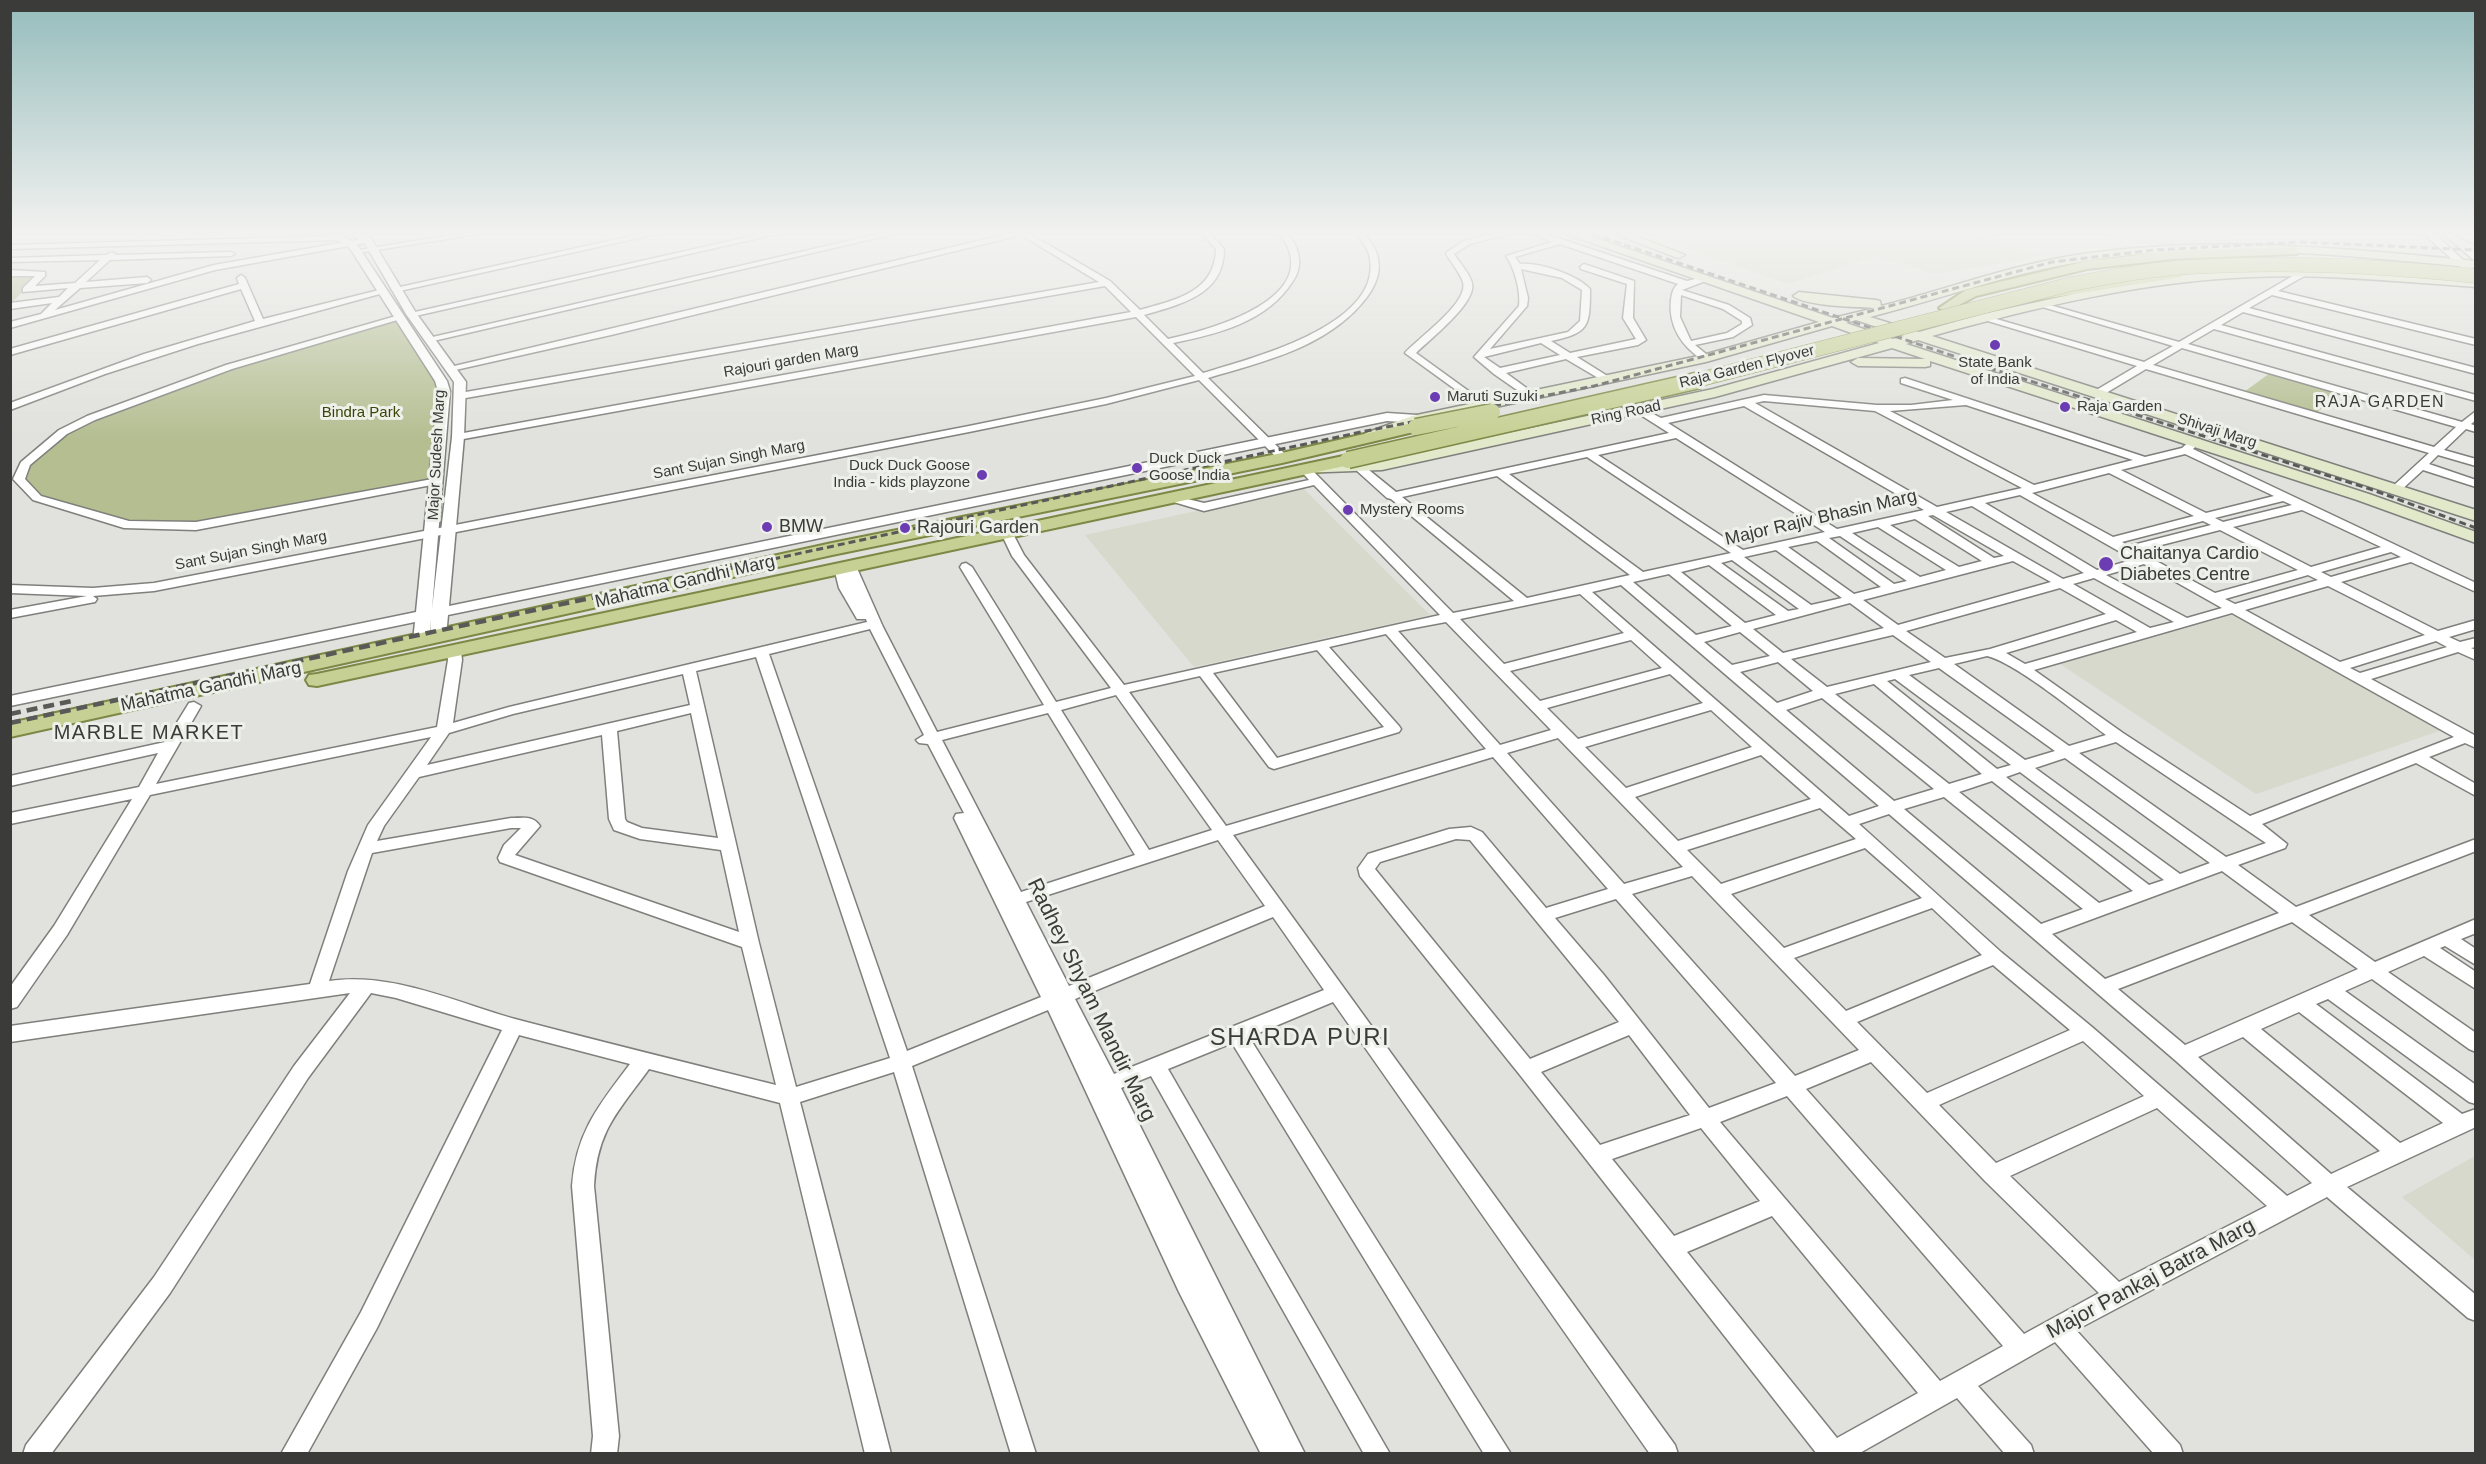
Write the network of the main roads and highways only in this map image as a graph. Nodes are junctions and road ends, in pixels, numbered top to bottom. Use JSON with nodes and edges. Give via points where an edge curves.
{"nodes":[{"id":1,"x":1772,"y":302,"type":"edge"},
{"id":2,"x":1776,"y":302,"type":"edge"},
{"id":3,"x":1817,"y":302,"type":"edge"},
{"id":4,"x":1846,"y":302,"type":"edge"},
{"id":5,"x":1885,"y":302,"type":"edge"},
{"id":6,"x":1911,"y":302,"type":"edge"},
{"id":7,"x":1955,"y":302,"type":"edge"},
{"id":8,"x":1970,"y":302,"type":"edge"},
{"id":9,"x":1998,"y":302,"type":"edge"},
{"id":10,"x":2052,"y":302,"type":"edge"},
{"id":11,"x":1946,"y":308,"type":"junction"},
{"id":12,"x":1857,"y":316,"type":"junction"},
{"id":13,"x":1833,"y":323,"type":"junction"},
{"id":14,"x":1965,"y":323,"type":"junction"},
{"id":15,"x":1774,"y":337,"type":"junction"},
{"id":16,"x":1920,"y":337,"type":"junction"},
{"id":17,"x":1890,"y":343,"type":"junction"},
{"id":18,"x":1972,"y":353,"type":"junction"},
{"id":19,"x":1706,"y":358,"type":"junction"},
{"id":20,"x":1819,"y":363,"type":"junction"},
{"id":21,"x":1970,"y":369,"type":"junction"},
{"id":22,"x":1757,"y":382,"type":"junction"},
{"id":23,"x":1417,"y":423,"type":"junction"},
{"id":24,"x":1362,"y":439,"type":"joint"},
{"id":25,"x":1354,"y":464,"type":"junction"},
{"id":26,"x":1312,"y":476,"type":"joint"},
{"id":27,"x":2475,"y":516,"type":"edge"},
{"id":28,"x":2475,"y":538,"type":"edge"},
{"id":29,"x":10,"y":730,"type":"edge"},
{"id":30,"x":10,"y":745,"type":"edge"}],
"edges":[{"from":1,"to":15,"type":"main road","via":[[1785,320],[1784,328]]},
{"from":2,"to":13,"type":"main road","name":"Shivaji Marg"},
{"from":3,"to":12,"type":"main road","name":"Shivaji Marg"},
{"from":4,"to":5,"type":"main road"},
{"from":6,"to":12,"type":"main road"},
{"from":7,"to":11,"type":"main road"},
{"from":8,"to":11,"type":"main road","name":"Raja Garden Flyover","bridge":true},
{"from":9,"to":25,"type":"main road","name":"Raja Garden Flyover","bridge":true,"via":[[1729,373]]},
{"from":10,"to":14,"type":"main road","name":"Ring Road"},
{"from":11,"to":23,"type":"main road","name":"Raja Garden Flyover","bridge":true,"via":[[1716,365]]},
{"from":12,"to":13,"type":"main road"},
{"from":12,"to":16,"type":"main road","name":"Shivaji Marg"},
{"from":13,"to":15,"type":"main road"},
{"from":13,"to":17,"type":"main road","name":"Shivaji Marg"},
{"from":14,"to":16,"type":"main road","name":"Ring Road"},
{"from":14,"to":18,"type":"main road","via":[[1954,332],[1955,342]]},
{"from":15,"to":19,"type":"main road"},
{"from":16,"to":17,"type":"main road","name":"Ring Road"},
{"from":16,"to":18,"type":"main road","name":"Shivaji Marg"},
{"from":17,"to":20,"type":"main road","name":"Ring Road"},
{"from":17,"to":21,"type":"main road","name":"Shivaji Marg"},
{"from":18,"to":27,"type":"main road","name":"Shivaji Marg"},
{"from":19,"to":22,"type":"main road","via":[[1732,358],[1752,364],[1763,375]]},
{"from":19,"to":23,"type":"main road","via":[[1481,405]]},
{"from":20,"to":21,"type":"main road","via":[[1901,361]]},
{"from":20,"to":22,"type":"main road","name":"Ring Road"},
{"from":21,"to":28,"type":"main road","name":"Shivaji Marg","via":[[2191,446],[2363,497]]},
{"from":22,"to":25,"type":"main road","name":"Ring Road","via":[[1640,410]]},
{"from":23,"to":24,"type":"main road","name":"Raja Garden Flyover"},
{"from":24,"to":29,"type":"main road","name":"Mahatma Gandhi Marg","via":[[1283,458],[1109,484],[953,515],[832,549]]},
{"from":25,"to":26,"type":"main road","name":"Raja Garden Flyover"},
{"from":26,"to":30,"type":"main road","name":"Mahatma Gandhi Marg","via":[[1171,498]]}]}
